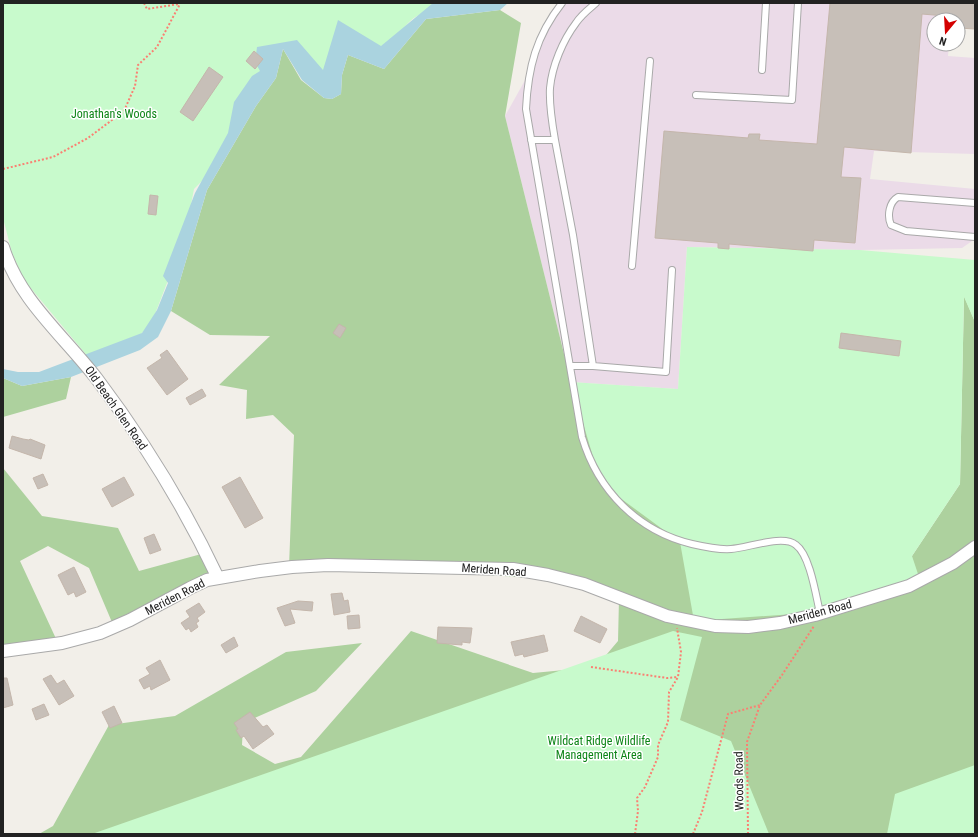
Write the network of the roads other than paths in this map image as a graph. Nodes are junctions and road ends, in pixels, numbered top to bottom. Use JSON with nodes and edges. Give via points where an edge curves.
{"nodes":[{"id":1,"x":562,"y":3,"type":"edge"},
{"id":2,"x":596,"y":3,"type":"edge"},
{"id":3,"x":766,"y":3,"type":"edge"},
{"id":4,"x":798,"y":3,"type":"edge"},
{"id":5,"x":650,"y":61,"type":"dead end"},
{"id":6,"x":762,"y":70,"type":"dead end"},
{"id":7,"x":696,"y":95,"type":"dead end"},
{"id":8,"x":531,"y":140,"type":"junction"},
{"id":9,"x":555,"y":140,"type":"junction"},
{"id":10,"x":975,"y":204,"type":"edge"},
{"id":11,"x":975,"y":237,"type":"edge"},
{"id":12,"x":3,"y":247,"type":"edge"},
{"id":13,"x":632,"y":266,"type":"dead end"},
{"id":14,"x":672,"y":270,"type":"dead end"},
{"id":15,"x":571,"y":366,"type":"junction"},
{"id":16,"x":593,"y":366,"type":"junction"},
{"id":17,"x":975,"y":547,"type":"edge"},
{"id":18,"x":218,"y":578,"type":"junction"},
{"id":19,"x":822,"y":612,"type":"junction"},
{"id":20,"x":3,"y":651,"type":"edge"}],
"edges":[{"from":1,"to":8,"type":"lane","via":[[548,20],[529,72],[526,109]]},
{"from":2,"to":9,"type":"lane","via":[[576,22],[555,65],[550,87]]},
{"from":3,"to":6,"type":"lane"},
{"from":4,"to":7,"type":"lane","via":[[792,100]]},
{"from":5,"to":13,"type":"lane"},
{"from":8,"to":9,"type":"lane"},
{"from":8,"to":15,"type":"lane"},
{"from":9,"to":16,"type":"lane"},
{"from":10,"to":11,"type":"lane","via":[[898,197],[892,203],[889,220],[891,225],[906,231]]},
{"from":12,"to":18,"type":"street","name":"Old Beach Glen Road","via":[[13,275],[27,296],[123,414],[160,472]]},
{"from":14,"to":16,"type":"lane","via":[[666,372]]},
{"from":15,"to":16,"type":"lane"},
{"from":15,"to":19,"type":"lane","via":[[586,451],[601,481],[620,504],[643,523],[664,535],[703,547],[732,549],[785,540],[792,542],[804,555]]},
{"from":17,"to":19,"type":"street","name":"Meriden Road","via":[[953,563],[908,586]]},
{"from":18,"to":19,"type":"street","name":"Meriden Road","via":[[292,567],[328,565],[512,569],[584,584],[667,616],[715,626],[748,627],[780,623]]},
{"from":18,"to":20,"type":"street","name":"Meriden Road","via":[[190,588],[100,633],[62,643]]}]}
